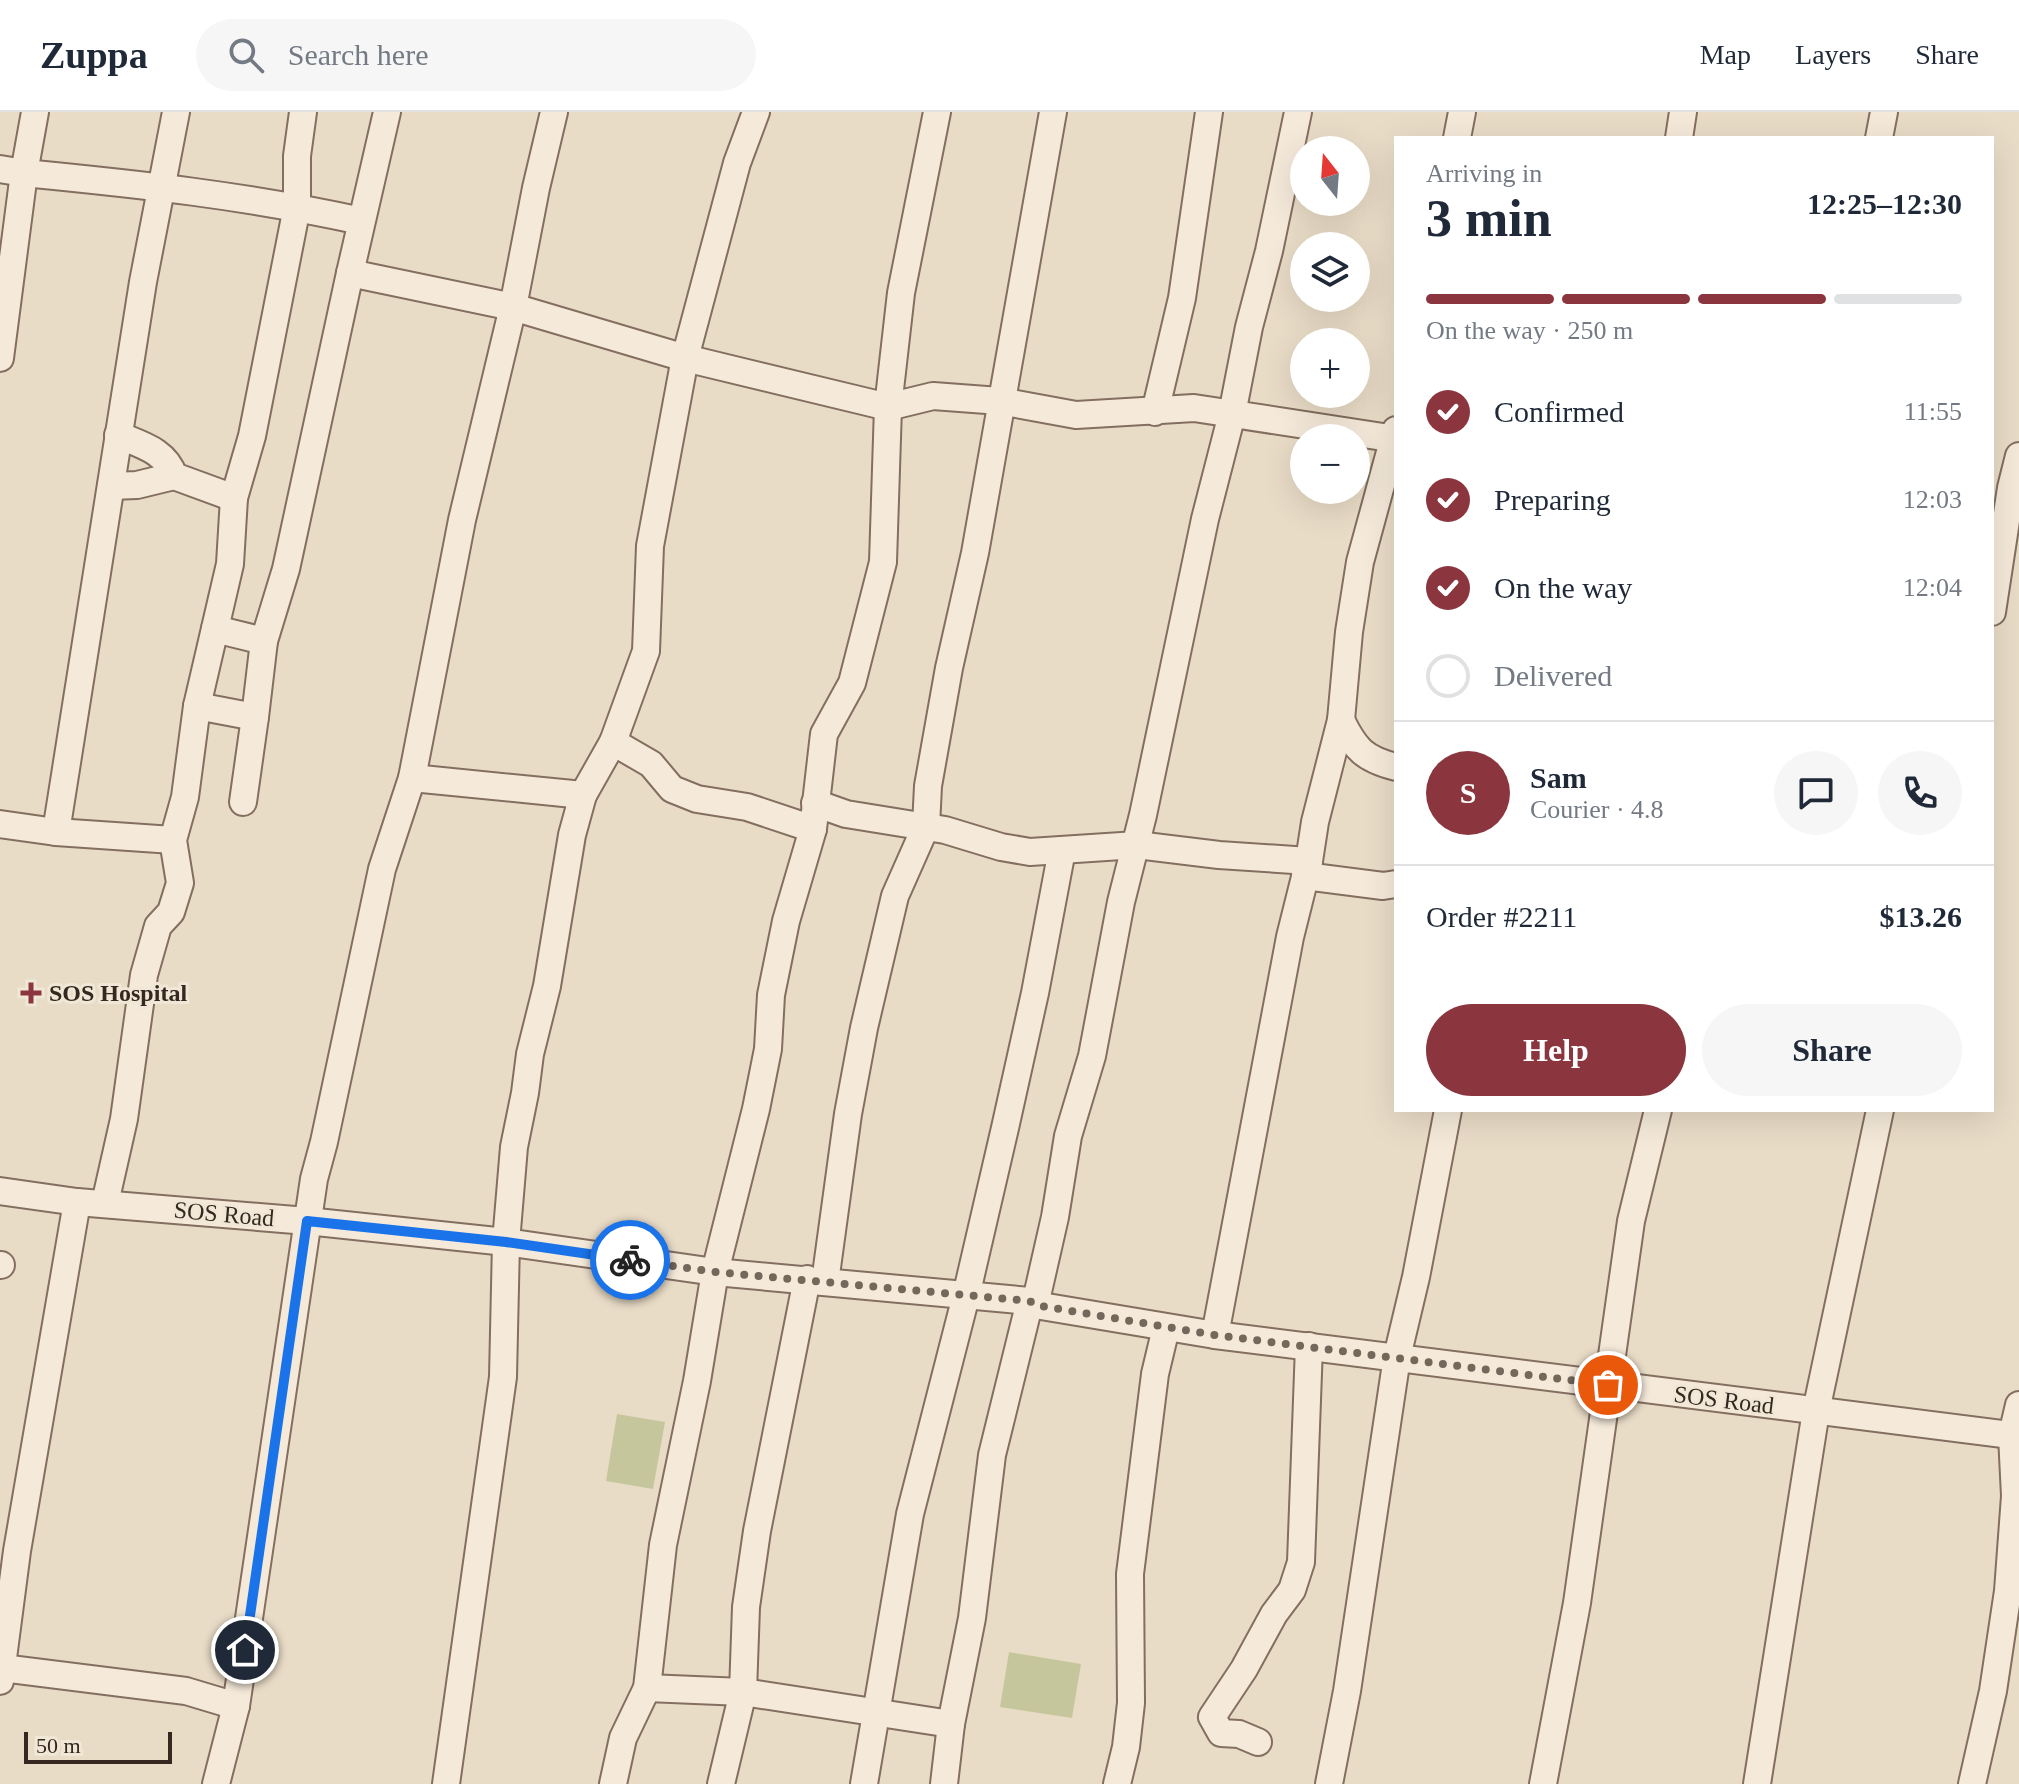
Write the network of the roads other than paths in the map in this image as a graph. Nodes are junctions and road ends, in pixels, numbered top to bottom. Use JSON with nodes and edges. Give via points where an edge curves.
{"nodes":[{"id":1,"x":35,"y":112,"type":"edge"},
{"id":2,"x":176,"y":112,"type":"edge"},
{"id":3,"x":303,"y":112,"type":"edge"},
{"id":4,"x":387,"y":112,"type":"edge"},
{"id":5,"x":554,"y":112,"type":"edge"},
{"id":6,"x":756,"y":112,"type":"edge"},
{"id":7,"x":937,"y":112,"type":"edge"},
{"id":8,"x":1053,"y":112,"type":"edge"},
{"id":9,"x":1209,"y":112,"type":"edge"},
{"id":10,"x":1298,"y":112,"type":"edge"},
{"id":11,"x":1462,"y":112,"type":"edge"},
{"id":12,"x":1683,"y":112,"type":"edge"},
{"id":13,"x":1884,"y":112,"type":"edge"},
{"id":14,"x":1457,"y":136,"type":"edge"},
{"id":15,"x":1679,"y":136,"type":"edge"},
{"id":16,"x":1879,"y":136,"type":"edge"},
{"id":17,"x":12,"y":171,"type":"edge"},
{"id":18,"x":161,"y":186,"type":"junction"},
{"id":19,"x":297,"y":207,"type":"junction"},
{"id":20,"x":361,"y":221,"type":"junction"},
{"id":21,"x":350,"y":273,"type":"junction"},
{"id":22,"x":513,"y":307,"type":"junction"},
{"id":23,"x":0,"y":358,"type":"edge"},
{"id":24,"x":685,"y":358,"type":"junction"},
{"id":25,"x":1000,"y":401,"type":"junction"},
{"id":26,"x":888,"y":407,"type":"junction"},
{"id":27,"x":1155,"y":412,"type":"junction"},
{"id":28,"x":1232,"y":414,"type":"junction"},
{"id":29,"x":118,"y":435,"type":"junction"},
{"id":30,"x":1394,"y":436,"type":"edge"},
{"id":31,"x":1394,"y":440,"type":"edge"},
{"id":32,"x":2019,"y":456,"type":"edge"},
{"id":33,"x":174,"y":476,"type":"junction"},
{"id":34,"x":111,"y":486,"type":"junction"},
{"id":35,"x":2002,"y":486,"type":"edge"},
{"id":36,"x":234,"y":498,"type":"junction"},
{"id":37,"x":2013,"y":522,"type":"edge"},
{"id":38,"x":1994,"y":603,"type":"edge"},
{"id":39,"x":215,"y":629,"type":"junction"},
{"id":40,"x":264,"y":641,"type":"junction"},
{"id":41,"x":197,"y":706,"type":"junction"},
{"id":42,"x":255,"y":717,"type":"junction"},
{"id":43,"x":1341,"y":720,"type":"junction"},
{"id":44,"x":613,"y":742,"type":"junction"},
{"id":45,"x":1394,"y":766,"type":"edge"},
{"id":46,"x":412,"y":778,"type":"junction"},
{"id":47,"x":583,"y":795,"type":"junction"},
{"id":48,"x":243,"y":802,"type":"dead end"},
{"id":49,"x":814,"y":816,"type":"junction"},
{"id":50,"x":0,"y":824,"type":"edge"},
{"id":51,"x":926,"y":826,"type":"junction"},
{"id":52,"x":56,"y":832,"type":"junction"},
{"id":53,"x":173,"y":840,"type":"junction"},
{"id":54,"x":1137,"y":845,"type":"junction"},
{"id":55,"x":1062,"y":850,"type":"junction"},
{"id":56,"x":1307,"y":869,"type":"junction"},
{"id":57,"x":1394,"y":884,"type":"edge"},
{"id":58,"x":1448,"y":1112,"type":"edge"},
{"id":59,"x":1658,"y":1112,"type":"edge"},
{"id":60,"x":1880,"y":1112,"type":"edge"},
{"id":61,"x":0,"y":1191,"type":"edge"},
{"id":62,"x":77,"y":1202,"type":"junction"},
{"id":63,"x":105,"y":1203,"type":"junction"},
{"id":64,"x":307,"y":1221,"type":"junction"},
{"id":65,"x":506,"y":1242,"type":"junction"},
{"id":66,"x":715,"y":1272,"type":"junction"},
{"id":67,"x":816,"y":1280,"type":"junction"},
{"id":68,"x":966,"y":1296,"type":"junction"},
{"id":69,"x":1032,"y":1303,"type":"junction"},
{"id":70,"x":1166,"y":1328,"type":"junction"},
{"id":71,"x":1215,"y":1335,"type":"junction"},
{"id":72,"x":1309,"y":1346,"type":"junction"},
{"id":73,"x":1397,"y":1357,"type":"junction"},
{"id":74,"x":1608,"y":1385,"type":"junction"},
{"id":75,"x":2019,"y":1405,"type":"edge"},
{"id":76,"x":1816,"y":1411,"type":"junction"},
{"id":77,"x":2016,"y":1436,"type":"edge"},
{"id":78,"x":1,"y":1675,"type":"edge"},
{"id":79,"x":647,"y":1688,"type":"junction"},
{"id":80,"x":743,"y":1692,"type":"junction"},
{"id":81,"x":236,"y":1706,"type":"junction"},
{"id":82,"x":876,"y":1711,"type":"junction"},
{"id":83,"x":951,"y":1724,"type":"junction"},
{"id":84,"x":1258,"y":1742,"type":"dead end"},
{"id":85,"x":216,"y":1784,"type":"edge"},
{"id":86,"x":446,"y":1784,"type":"edge"},
{"id":87,"x":613,"y":1784,"type":"edge"},
{"id":88,"x":721,"y":1784,"type":"edge"},
{"id":89,"x":864,"y":1784,"type":"edge"},
{"id":90,"x":944,"y":1784,"type":"edge"},
{"id":91,"x":1117,"y":1784,"type":"edge"},
{"id":92,"x":1329,"y":1784,"type":"edge"},
{"id":93,"x":1543,"y":1784,"type":"edge"},
{"id":94,"x":1757,"y":1784,"type":"edge"},
{"id":95,"x":1972,"y":1784,"type":"edge"}],
"edges":[{"from":1,"to":17,"type":"street"},
{"from":2,"to":18,"type":"street"},
{"from":3,"to":19,"type":"street"},
{"from":4,"to":20,"type":"street"},
{"from":5,"to":22,"type":"street"},
{"from":6,"to":24,"type":"street","via":[[737,163]]},
{"from":7,"to":26,"type":"street","via":[[901,293]]},
{"from":8,"to":25,"type":"street"},
{"from":9,"to":27,"type":"street","via":[[1182,298]]},
{"from":10,"to":28,"type":"street"},
{"from":11,"to":14,"type":"street"},
{"from":12,"to":15,"type":"street"},
{"from":13,"to":16,"type":"street"},
{"from":17,"to":18,"type":"street"},
{"from":17,"to":23,"type":"street"},
{"from":18,"to":19,"type":"street"},
{"from":18,"to":29,"type":"street"},
{"from":19,"to":20,"type":"street"},
{"from":19,"to":36,"type":"street","via":[[252,436]]},
{"from":20,"to":21,"type":"street"},
{"from":21,"to":22,"type":"street"},
{"from":21,"to":40,"type":"street","via":[[286,569]]},
{"from":22,"to":24,"type":"street"},
{"from":22,"to":46,"type":"street","via":[[462,520]]},
{"from":24,"to":26,"type":"street"},
{"from":24,"to":44,"type":"street","via":[[650,546],[646,651]]},
{"from":25,"to":26,"type":"street","via":[[933,396]]},
{"from":25,"to":27,"type":"street","via":[[1076,415]]},
{"from":25,"to":51,"type":"street","via":[[928,786]]},
{"from":26,"to":49,"type":"street","via":[[883,562],[852,683],[824,734]]},
{"from":27,"to":28,"type":"street","via":[[1194,408]]},
{"from":28,"to":30,"type":"street"},
{"from":28,"to":54,"type":"street"},
{"from":29,"to":33,"type":"street","via":[[160,453]]},
{"from":29,"to":34,"type":"street"},
{"from":31,"to":43,"type":"street","via":[[1352,603]]},
{"from":32,"to":35,"type":"street"},
{"from":33,"to":34,"type":"street"},
{"from":33,"to":36,"type":"street"},
{"from":34,"to":52,"type":"street"},
{"from":35,"to":37,"type":"street"},
{"from":36,"to":39,"type":"street","via":[[230,564]]},
{"from":37,"to":38,"type":"street"},
{"from":39,"to":40,"type":"street"},
{"from":39,"to":41,"type":"street"},
{"from":40,"to":42,"type":"street"},
{"from":41,"to":42,"type":"street"},
{"from":41,"to":53,"type":"street","via":[[185,797]]},
{"from":42,"to":48,"type":"street"},
{"from":43,"to":45,"type":"street","via":[[1363,755]]},
{"from":43,"to":56,"type":"street"},
{"from":44,"to":47,"type":"street"},
{"from":44,"to":49,"type":"street","via":[[651,764],[672,789],[697,799]]},
{"from":46,"to":47,"type":"street"},
{"from":46,"to":64,"type":"street","via":[[382,869]]},
{"from":47,"to":65,"type":"street","via":[[530,1054],[514,1147]]},
{"from":49,"to":51,"type":"street","via":[[846,814]]},
{"from":49,"to":66,"type":"street","via":[[771,995],[768,1049],[754,1119]]},
{"from":50,"to":52,"type":"street"},
{"from":51,"to":55,"type":"street","via":[[1001,847]]},
{"from":51,"to":67,"type":"street","via":[[895,896]]},
{"from":52,"to":53,"type":"street"},
{"from":53,"to":63,"type":"street","via":[[180,883],[171,912],[158,926],[144,975],[124,1119]]},
{"from":54,"to":55,"type":"street"},
{"from":54,"to":56,"type":"street"},
{"from":54,"to":69,"type":"street"},
{"from":55,"to":68,"type":"street"},
{"from":56,"to":57,"type":"street"},
{"from":56,"to":71,"type":"street"},
{"from":58,"to":73,"type":"street"},
{"from":59,"to":74,"type":"street","via":[[1631,1221]]},
{"from":60,"to":76,"type":"street"},
{"from":61,"to":62,"type":"street","name":"SOS Road"},
{"from":62,"to":63,"type":"street","name":"SOS Road"},
{"from":62,"to":78,"type":"street"},
{"from":63,"to":64,"type":"street","name":"SOS Road"},
{"from":64,"to":65,"type":"street","name":"SOS Road"},
{"from":64,"to":81,"type":"street"},
{"from":65,"to":66,"type":"street","name":"SOS Road"},
{"from":65,"to":86,"type":"street","via":[[503,1377]]},
{"from":66,"to":67,"type":"street","name":"SOS Road"},
{"from":66,"to":79,"type":"street","via":[[663,1545]]},
{"from":67,"to":68,"type":"street","name":"SOS Road"},
{"from":67,"to":80,"type":"street","via":[[757,1531],[746,1607]]},
{"from":68,"to":69,"type":"street","name":"SOS Road"},
{"from":68,"to":82,"type":"street","via":[[910,1514]]},
{"from":69,"to":70,"type":"street","name":"SOS Road"},
{"from":69,"to":83,"type":"street","via":[[992,1455],[972,1618]]},
{"from":70,"to":71,"type":"street","name":"SOS Road"},
{"from":70,"to":91,"type":"street","via":[[1155,1374],[1130,1574],[1131,1703]]},
{"from":71,"to":72,"type":"street","name":"SOS Road"},
{"from":72,"to":73,"type":"street","name":"SOS Road"},
{"from":72,"to":84,"type":"street","via":[[1301,1562],[1292,1590],[1212,1717],[1221,1733]]},
{"from":73,"to":74,"type":"street","name":"SOS Road"},
{"from":73,"to":92,"type":"street"},
{"from":74,"to":76,"type":"street","name":"SOS Road"},
{"from":74,"to":93,"type":"street","via":[[1577,1603]]},
{"from":75,"to":77,"type":"street"},
{"from":76,"to":77,"type":"street","name":"SOS Road"},
{"from":76,"to":94,"type":"street"},
{"from":77,"to":95,"type":"street","via":[[2008,1591]]},
{"from":78,"to":81,"type":"street","via":[[186,1691]]},
{"from":79,"to":80,"type":"street"},
{"from":79,"to":87,"type":"street","via":[[623,1738]]},
{"from":80,"to":82,"type":"street"},
{"from":80,"to":88,"type":"street"},
{"from":81,"to":85,"type":"street"},
{"from":82,"to":83,"type":"street"},
{"from":82,"to":89,"type":"street"},
{"from":83,"to":90,"type":"street"}]}
